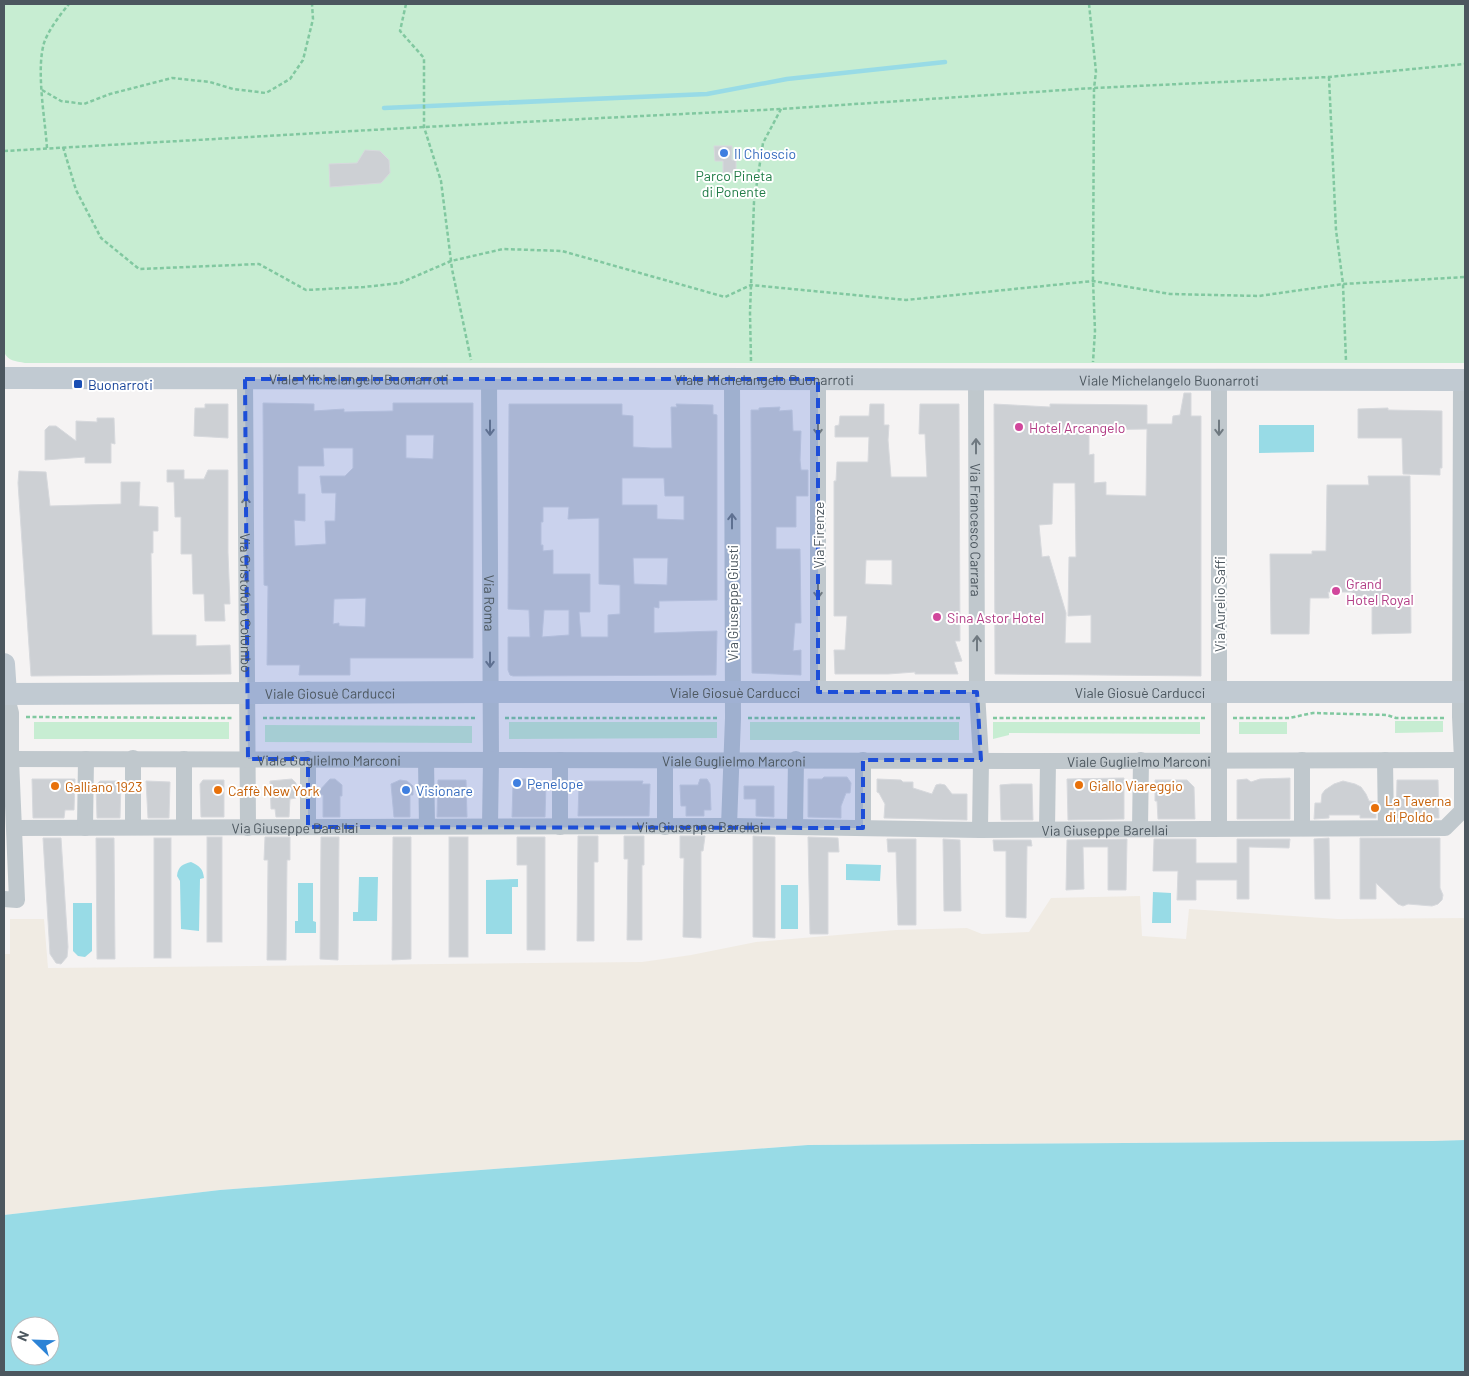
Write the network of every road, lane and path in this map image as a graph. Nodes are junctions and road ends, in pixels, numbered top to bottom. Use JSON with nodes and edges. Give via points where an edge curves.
{"nodes":[{"id":1,"x":69,"y":4,"type":"edge"},
{"id":2,"x":312,"y":4,"type":"edge"},
{"id":3,"x":406,"y":4,"type":"edge"},
{"id":4,"x":1089,"y":4,"type":"edge"},
{"id":5,"x":1465,"y":64,"type":"edge"},
{"id":6,"x":1329,"y":77,"type":"junction"},
{"id":7,"x":1094,"y":88,"type":"junction"},
{"id":8,"x":42,"y":90,"type":"junction"},
{"id":9,"x":781,"y":110,"type":"junction"},
{"id":10,"x":424,"y":127,"type":"junction"},
{"id":11,"x":63,"y":147,"type":"junction"},
{"id":12,"x":47,"y":148,"type":"junction"},
{"id":13,"x":4,"y":151,"type":"edge"},
{"id":14,"x":451,"y":261,"type":"junction"},
{"id":15,"x":1465,"y":277,"type":"edge"},
{"id":16,"x":1094,"y":281,"type":"junction"},
{"id":17,"x":1343,"y":284,"type":"junction"},
{"id":18,"x":751,"y":285,"type":"junction"},
{"id":19,"x":4,"y":362,"type":"edge"},
{"id":20,"x":4,"y":378,"type":"edge"},
{"id":21,"x":62,"y":379,"type":"junction"},
{"id":22,"x":245,"y":379,"type":"junction"},
{"id":23,"x":481,"y":379,"type":"junction"},
{"id":24,"x":818,"y":379,"type":"junction"},
{"id":25,"x":1219,"y":379,"type":"junction"},
{"id":26,"x":742,"y":380,"type":"junction"},
{"id":27,"x":976,"y":380,"type":"junction"},
{"id":28,"x":1091,"y":380,"type":"junction"},
{"id":29,"x":1347,"y":380,"type":"junction"},
{"id":30,"x":1463,"y":380,"type":"edge"},
{"id":31,"x":4,"y":664,"type":"edge"},
{"id":32,"x":490,"y":692,"type":"junction"},
{"id":33,"x":732,"y":692,"type":"junction"},
{"id":34,"x":818,"y":692,"type":"junction"},
{"id":35,"x":977,"y":692,"type":"junction"},
{"id":36,"x":1220,"y":692,"type":"junction"},
{"id":37,"x":1463,"y":692,"type":"edge"},
{"id":38,"x":248,"y":693,"type":"junction"},
{"id":39,"x":5,"y":694,"type":"edge"},
{"id":40,"x":134,"y":758,"type":"junction"},
{"id":41,"x":7,"y":759,"type":"edge"},
{"id":42,"x":86,"y":759,"type":"junction"},
{"id":43,"x":184,"y":759,"type":"junction"},
{"id":44,"x":248,"y":759,"type":"junction"},
{"id":45,"x":308,"y":759,"type":"junction"},
{"id":46,"x":796,"y":759,"type":"junction"},
{"id":47,"x":426,"y":760,"type":"junction"},
{"id":48,"x":491,"y":760,"type":"junction"},
{"id":49,"x":560,"y":760,"type":"junction"},
{"id":50,"x":665,"y":760,"type":"junction"},
{"id":51,"x":732,"y":760,"type":"junction"},
{"id":52,"x":864,"y":760,"type":"junction"},
{"id":53,"x":981,"y":760,"type":"junction"},
{"id":54,"x":1141,"y":760,"type":"junction"},
{"id":55,"x":1219,"y":760,"type":"junction"},
{"id":56,"x":1302,"y":760,"type":"junction"},
{"id":57,"x":1385,"y":760,"type":"junction"},
{"id":58,"x":1464,"y":760,"type":"edge"},
{"id":59,"x":1048,"y":761,"type":"junction"},
{"id":60,"x":1464,"y":811,"type":"edge"},
{"id":61,"x":184,"y":826,"type":"junction"},
{"id":62,"x":427,"y":826,"type":"junction"},
{"id":63,"x":490,"y":826,"type":"junction"},
{"id":64,"x":729,"y":826,"type":"junction"},
{"id":65,"x":133,"y":827,"type":"junction"},
{"id":66,"x":308,"y":827,"type":"junction"},
{"id":67,"x":560,"y":827,"type":"junction"},
{"id":68,"x":665,"y":827,"type":"junction"},
{"id":69,"x":795,"y":827,"type":"junction"},
{"id":70,"x":14,"y":828,"type":"junction"},
{"id":71,"x":85,"y":828,"type":"junction"},
{"id":72,"x":248,"y":828,"type":"junction"},
{"id":73,"x":863,"y":828,"type":"junction"},
{"id":74,"x":1219,"y":828,"type":"junction"},
{"id":75,"x":1302,"y":828,"type":"junction"},
{"id":76,"x":1386,"y":828,"type":"junction"},
{"id":77,"x":1140,"y":829,"type":"junction"},
{"id":78,"x":980,"y":830,"type":"junction"},
{"id":79,"x":1047,"y":830,"type":"junction"},
{"id":80,"x":4,"y":900,"type":"edge"}],
"edges":[{"from":1,"to":8,"type":"path","via":[[44,43]]},
{"from":2,"to":8,"type":"path","via":[[313,20],[303,60],[290,79],[266,93],[172,78],[84,104],[61,101]]},
{"from":3,"to":10,"type":"path","via":[[400,31],[424,58]]},
{"from":4,"to":7,"type":"path","via":[[1096,72]]},
{"from":5,"to":6,"type":"path"},
{"from":6,"to":7,"type":"path"},
{"from":6,"to":17,"type":"path","via":[[1336,230]]},
{"from":7,"to":9,"type":"path"},
{"from":7,"to":16,"type":"path"},
{"from":8,"to":12,"type":"path"},
{"from":9,"to":10,"type":"path"},
{"from":9,"to":18,"type":"path","via":[[763,143],[754,202]]},
{"from":10,"to":11,"type":"path"},
{"from":10,"to":14,"type":"path","via":[[442,181]]},
{"from":11,"to":12,"type":"path"},
{"from":11,"to":14,"type":"path","via":[[76,190],[101,238],[139,269],[259,264],[306,290],[400,283]]},
{"from":12,"to":13,"type":"path"},
{"from":14,"to":18,"type":"path","via":[[503,249],[562,251],[725,297]]},
{"from":14,"to":23,"type":"path","via":[[473,370]]},
{"from":15,"to":17,"type":"path"},
{"from":16,"to":17,"type":"path","via":[[1170,294],[1259,296]]},
{"from":16,"to":18,"type":"path","via":[[906,300]]},
{"from":16,"to":28,"type":"path","via":[[1095,331]]},
{"from":17,"to":29,"type":"path"},
{"from":18,"to":26,"type":"path"},
{"from":19,"to":21,"type":"street","name":"Viale Michelangelo Buonarroti"},
{"from":20,"to":21,"type":"street","name":"Viale Michelangelo Buonarroti"},
{"from":21,"to":22,"type":"street","name":"Viale Michelangelo Buonarroti"},
{"from":22,"to":23,"type":"street","name":"Viale Michelangelo Buonarroti"},
{"from":38,"to":22,"type":"street","name":"Via Cristoforo Colombo","one_way":true},
{"from":23,"to":26,"type":"street","name":"Viale Michelangelo Buonarroti"},
{"from":23,"to":32,"type":"street","name":"Via Roma","one_way":true},
{"from":24,"to":26,"type":"street","name":"Viale Michelangelo Buonarroti"},
{"from":24,"to":27,"type":"street","name":"Viale Michelangelo Buonarroti"},
{"from":24,"to":34,"type":"street","name":"Via Firenze","one_way":true},
{"from":25,"to":28,"type":"street","name":"Viale Michelangelo Buonarroti"},
{"from":25,"to":29,"type":"street","name":"Viale Michelangelo Buonarroti"},
{"from":25,"to":36,"type":"street","name":"Via Aurelio Saffi","one_way":true},
{"from":33,"to":26,"type":"street","name":"Via Giuseppe Giusti","one_way":true},
{"from":27,"to":28,"type":"street","name":"Viale Michelangelo Buonarroti"},
{"from":35,"to":27,"type":"street","name":"Via Francesco Carrara","one_way":true},
{"from":29,"to":30,"type":"street","name":"Viale Michelangelo Buonarroti"},
{"from":30,"to":37,"type":"street"},
{"from":31,"to":39,"type":"street"},
{"from":32,"to":33,"type":"street","name":"Viale Giosuè Carducci"},
{"from":32,"to":38,"type":"street","name":"Viale Giosuè Carducci"},
{"from":32,"to":48,"type":"street","name":"Via Roma"},
{"from":33,"to":34,"type":"street","name":"Viale Giosuè Carducci"},
{"from":33,"to":51,"type":"street","name":"Via Giuseppe Giusti"},
{"from":34,"to":35,"type":"street","name":"Viale Giosuè Carducci"},
{"from":35,"to":36,"type":"street","name":"Viale Giosuè Carducci"},
{"from":35,"to":53,"type":"street","name":"Via Francesco Carrara"},
{"from":36,"to":37,"type":"street","name":"Viale Giosuè Carducci"},
{"from":36,"to":55,"type":"street","name":"Via Aurelio Saffi"},
{"from":37,"to":58,"type":"street"},
{"from":38,"to":39,"type":"street","name":"Viale Giosuè Carducci"},
{"from":38,"to":44,"type":"street","name":"Via Cristoforo Colombo"},
{"from":39,"to":41,"type":"street","via":[[11,713]]},
{"from":40,"to":42,"type":"street","name":"Viale Guglielmo Marconi"},
{"from":40,"to":43,"type":"street","name":"Viale Guglielmo Marconi"},
{"from":40,"to":65,"type":"street"},
{"from":41,"to":42,"type":"street","name":"Viale Guglielmo Marconi"},
{"from":41,"to":70,"type":"street"},
{"from":42,"to":71,"type":"street"},
{"from":43,"to":44,"type":"street","name":"Viale Guglielmo Marconi"},
{"from":43,"to":61,"type":"street"},
{"from":44,"to":45,"type":"street","name":"Viale Guglielmo Marconi"},
{"from":44,"to":72,"type":"street","name":"Via Cristoforo Colombo"},
{"from":45,"to":47,"type":"street","name":"Viale Guglielmo Marconi"},
{"from":45,"to":66,"type":"street"},
{"from":46,"to":51,"type":"street","name":"Viale Guglielmo Marconi"},
{"from":46,"to":52,"type":"street","name":"Viale Guglielmo Marconi"},
{"from":46,"to":69,"type":"street"},
{"from":47,"to":48,"type":"street","name":"Viale Guglielmo Marconi"},
{"from":47,"to":62,"type":"street"},
{"from":48,"to":49,"type":"street","name":"Viale Guglielmo Marconi"},
{"from":48,"to":63,"type":"street","name":"Via Roma"},
{"from":49,"to":50,"type":"street","name":"Viale Guglielmo Marconi"},
{"from":49,"to":67,"type":"street"},
{"from":50,"to":51,"type":"street","name":"Viale Guglielmo Marconi"},
{"from":50,"to":68,"type":"street"},
{"from":51,"to":64,"type":"street","name":"Via Giuseppe Giusti"},
{"from":52,"to":53,"type":"street","name":"Viale Guglielmo Marconi"},
{"from":52,"to":73,"type":"street"},
{"from":53,"to":59,"type":"street","name":"Viale Guglielmo Marconi"},
{"from":53,"to":78,"type":"street","name":"Via Francesco Carrara"},
{"from":54,"to":55,"type":"street","name":"Viale Guglielmo Marconi"},
{"from":54,"to":59,"type":"street","name":"Viale Guglielmo Marconi"},
{"from":54,"to":77,"type":"street"},
{"from":55,"to":56,"type":"street","name":"Viale Guglielmo Marconi"},
{"from":55,"to":74,"type":"street","name":"Via Aurelio Saffi"},
{"from":56,"to":57,"type":"street","name":"Viale Guglielmo Marconi"},
{"from":56,"to":75,"type":"street"},
{"from":57,"to":58,"type":"street","name":"Viale Guglielmo Marconi"},
{"from":57,"to":76,"type":"street"},
{"from":58,"to":60,"type":"street"},
{"from":59,"to":79,"type":"street"},
{"from":60,"to":76,"type":"street","name":"Via Giuseppe Barellai","via":[[1445,828]]},
{"from":61,"to":65,"type":"street","name":"Via Giuseppe Barellai"},
{"from":61,"to":72,"type":"street","name":"Via Giuseppe Barellai"},
{"from":62,"to":63,"type":"street","name":"Via Giuseppe Barellai"},
{"from":62,"to":66,"type":"street","name":"Via Giuseppe Barellai"},
{"from":63,"to":67,"type":"street","name":"Via Giuseppe Barellai"},
{"from":64,"to":68,"type":"street","name":"Via Giuseppe Barellai"},
{"from":64,"to":69,"type":"street","name":"Via Giuseppe Barellai"},
{"from":65,"to":71,"type":"street","name":"Via Giuseppe Barellai"},
{"from":66,"to":72,"type":"street","name":"Via Giuseppe Barellai"},
{"from":67,"to":68,"type":"street","name":"Via Giuseppe Barellai"},
{"from":69,"to":73,"type":"street","name":"Via Giuseppe Barellai"},
{"from":70,"to":71,"type":"street","name":"Via Giuseppe Barellai"},
{"from":70,"to":80,"type":"street","via":[[17,900]]},
{"from":73,"to":78,"type":"street","name":"Via Giuseppe Barellai"},
{"from":74,"to":75,"type":"street","name":"Via Giuseppe Barellai"},
{"from":74,"to":77,"type":"street","name":"Via Giuseppe Barellai"},
{"from":75,"to":76,"type":"street","name":"Via Giuseppe Barellai"},
{"from":77,"to":79,"type":"street","name":"Via Giuseppe Barellai"},
{"from":78,"to":79,"type":"street","name":"Via Giuseppe Barellai"}]}
